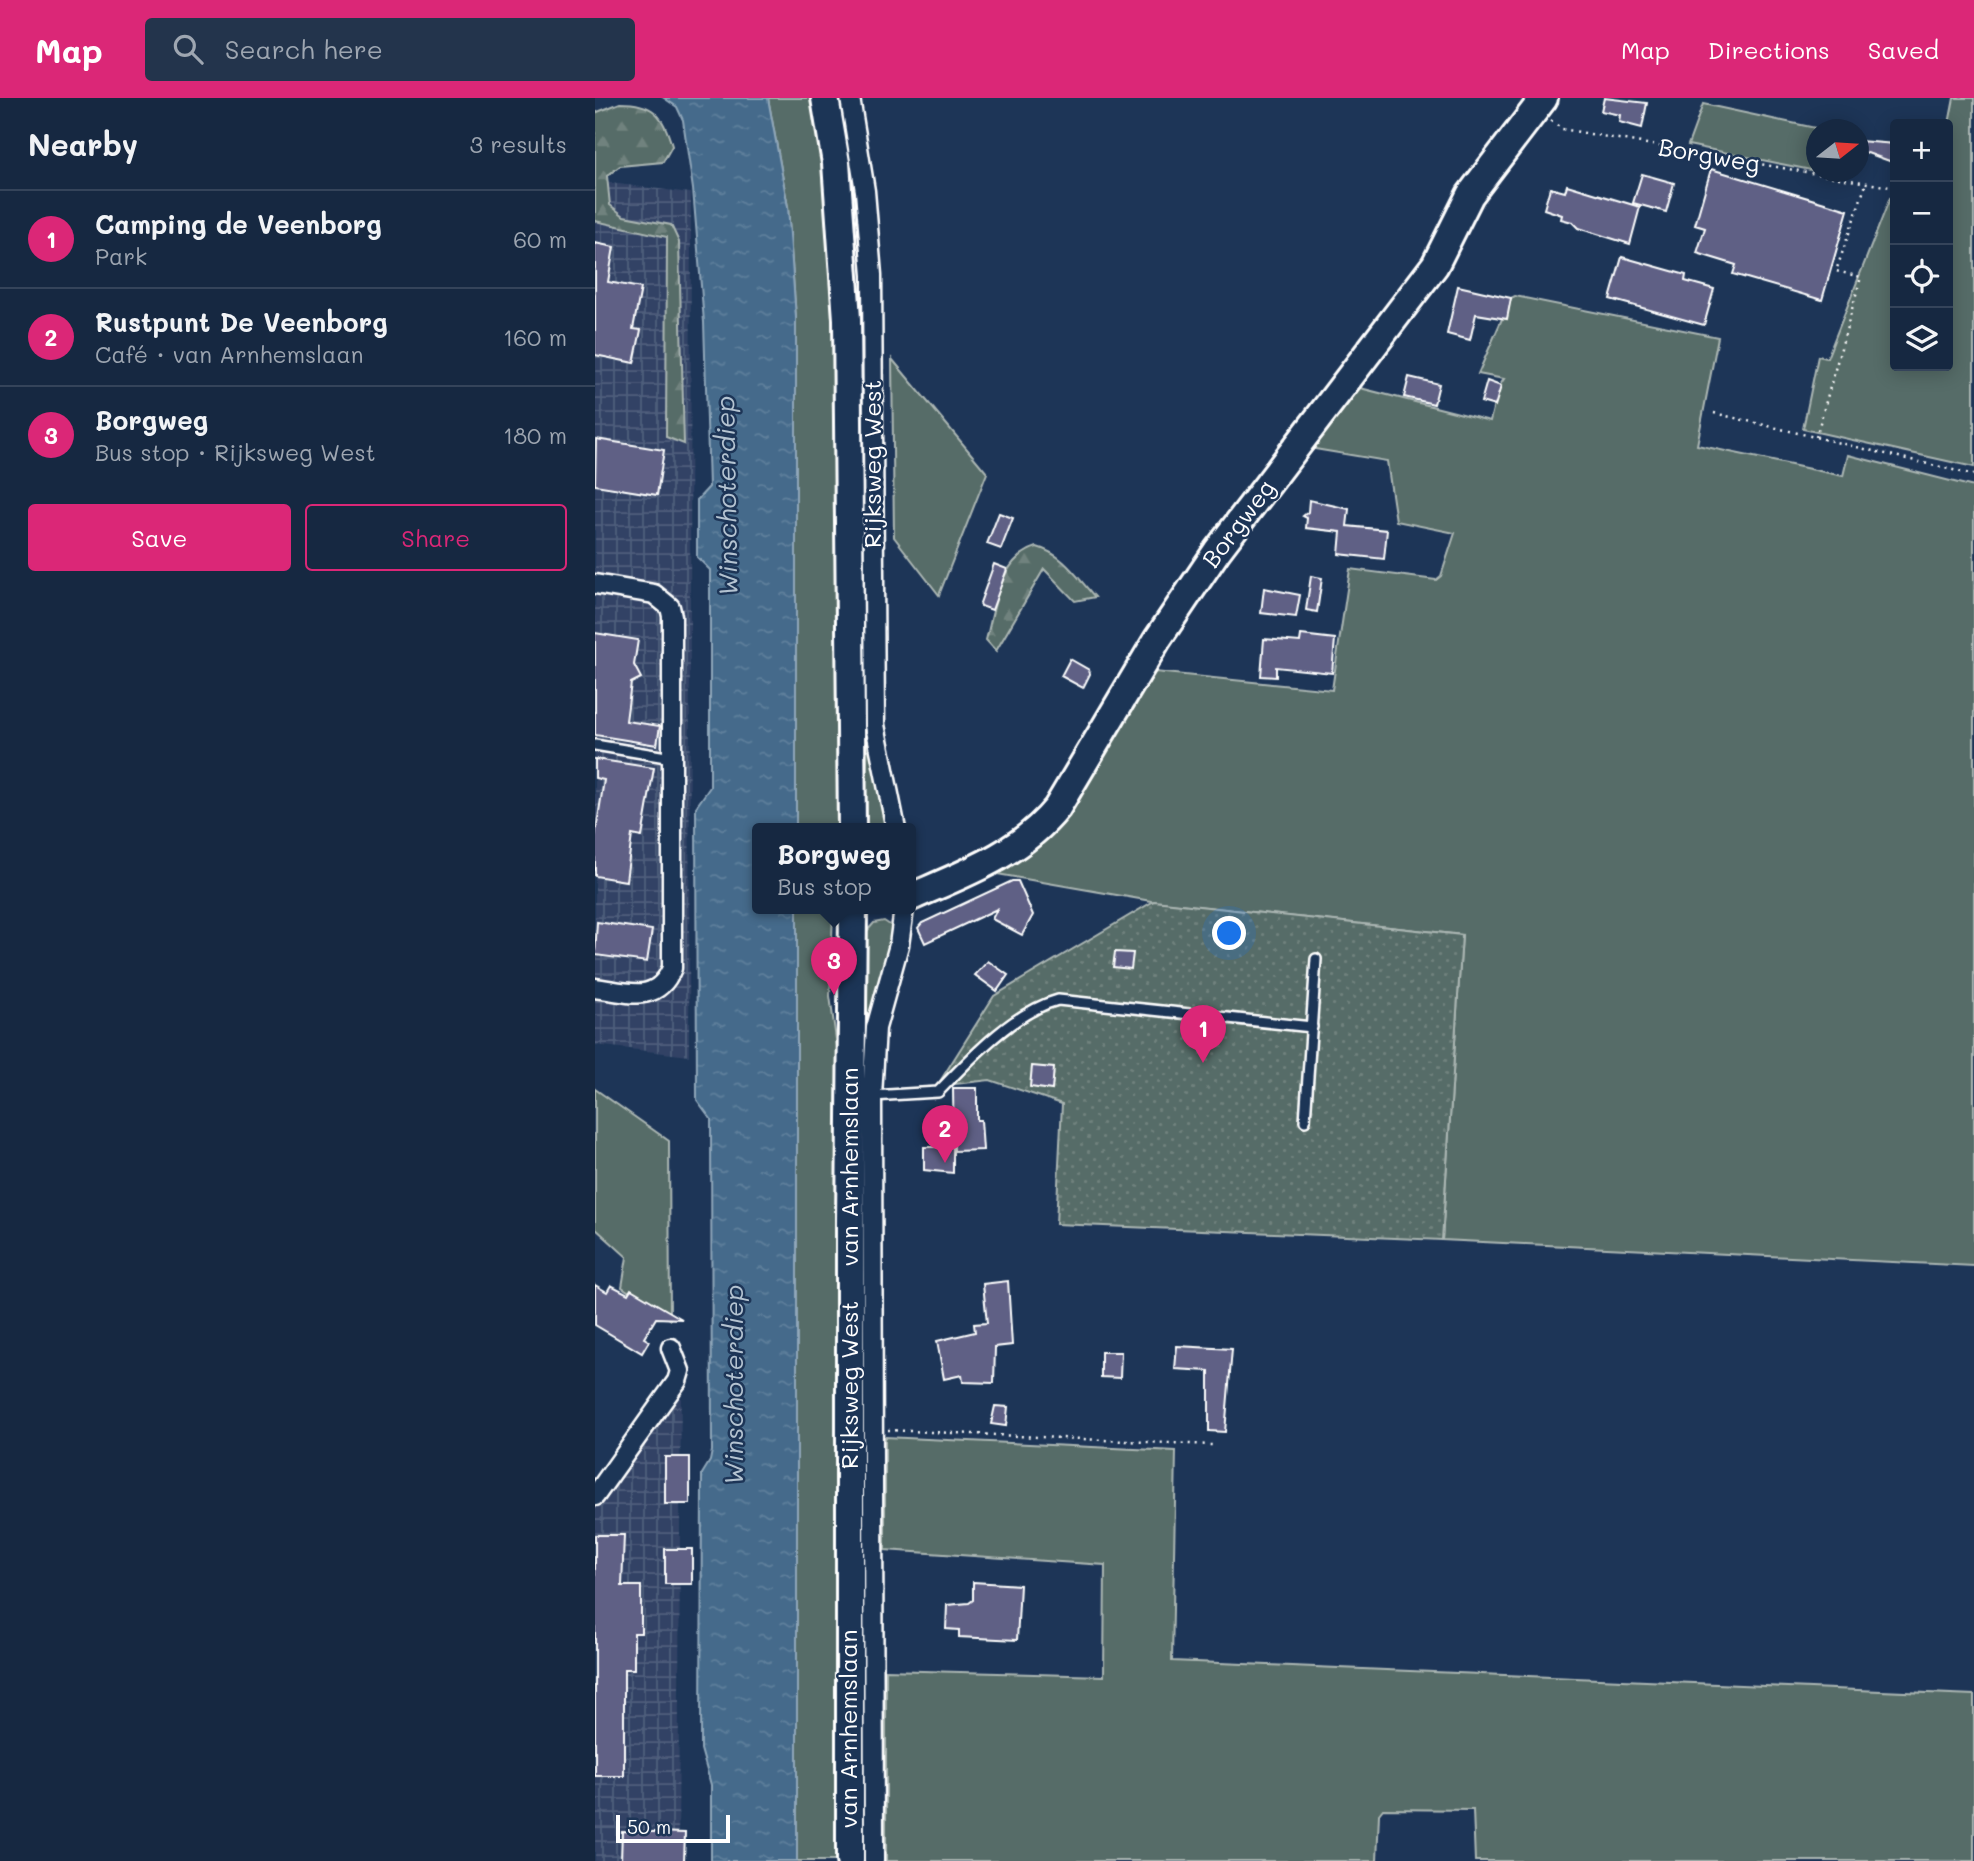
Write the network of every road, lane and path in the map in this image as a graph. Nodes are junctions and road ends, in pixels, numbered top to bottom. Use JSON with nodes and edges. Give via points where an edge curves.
{"nodes":[{"id":1,"x":825,"y":98,"type":"edge"},
{"id":2,"x":850,"y":98,"type":"edge"},
{"id":3,"x":1539,"y":103,"type":"edge"},
{"id":4,"x":1866,"y":184,"type":"junction"},
{"id":5,"x":1890,"y":187,"type":"dead end"},
{"id":6,"x":1714,"y":413,"type":"dead end"},
{"id":7,"x":1816,"y":437,"type":"junction"},
{"id":8,"x":1974,"y":475,"type":"edge"},
{"id":9,"x":595,"y":584,"type":"edge"},
{"id":10,"x":595,"y":745,"type":"edge"},
{"id":11,"x":673,"y":758,"type":"junction"},
{"id":12,"x":852,"y":823,"type":"edge"},
{"id":13,"x":895,"y":823,"type":"edge"},
{"id":14,"x":916,"y":895,"type":"edge"},
{"id":15,"x":853,"y":914,"type":"edge"},
{"id":16,"x":903,"y":914,"type":"edge"},
{"id":17,"x":1316,"y":960,"type":"dead end"},
{"id":18,"x":595,"y":988,"type":"edge"},
{"id":19,"x":1312,"y":1027,"type":"junction"},
{"id":20,"x":872,"y":1096,"type":"junction"},
{"id":21,"x":1305,"y":1121,"type":"dead end"},
{"id":22,"x":671,"y":1348,"type":"dead end"},
{"id":23,"x":874,"y":1429,"type":"junction"},
{"id":24,"x":1212,"y":1446,"type":"dead end"},
{"id":25,"x":595,"y":1496,"type":"edge"},
{"id":26,"x":850,"y":1861,"type":"edge"},
{"id":27,"x":874,"y":1861,"type":"edge"}],
"edges":[{"from":1,"to":12,"type":"main road","name":"Rijksweg West","via":[[836,163],[847,319]]},
{"from":2,"to":13,"type":"street","name":"Rijksweg West","via":[[872,275],[875,725]]},
{"from":3,"to":4,"type":"path","name":"Borgweg","via":[[1562,129]]},
{"from":3,"to":14,"type":"main road","name":"Borgweg","via":[[1471,195],[1435,265],[1217,551],[1157,640],[1052,814],[1013,848]]},
{"from":4,"to":5,"type":"path","name":"Borgweg"},
{"from":4,"to":7,"type":"path","via":[[1836,271],[1861,277]]},
{"from":6,"to":7,"type":"path"},
{"from":7,"to":8,"type":"path"},
{"from":9,"to":11,"type":"street","via":[[654,594],[670,607]]},
{"from":10,"to":11,"type":"lane"},
{"from":11,"to":18,"type":"street","via":[[672,968],[667,982],[641,995]]},
{"from":15,"to":26,"type":"main road","name":"Rijksweg West"},
{"from":16,"to":20,"type":"street","name":"van Arnhemslaan","via":[[876,1028]]},
{"from":17,"to":19,"type":"lane"},
{"from":19,"to":20,"type":"lane","via":[[1058,1000],[1042,1004],[977,1051],[938,1092]]},
{"from":19,"to":21,"type":"lane"},
{"from":20,"to":23,"type":"street","name":"van Arnhemslaan"},
{"from":22,"to":25,"type":"street","via":[[680,1371],[677,1381]]},
{"from":23,"to":24,"type":"path"},
{"from":23,"to":27,"type":"street","name":"van Arnhemslaan"}]}
